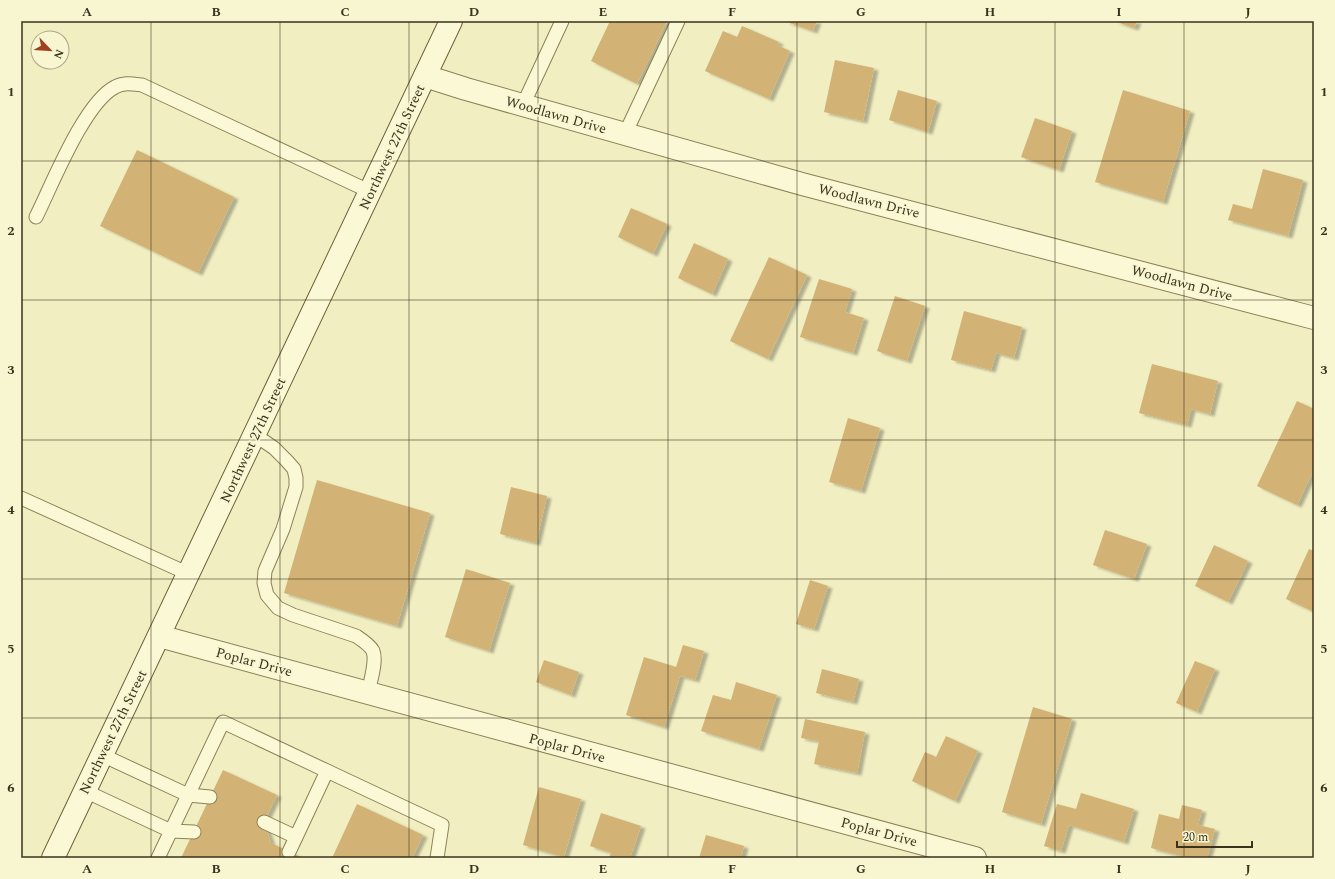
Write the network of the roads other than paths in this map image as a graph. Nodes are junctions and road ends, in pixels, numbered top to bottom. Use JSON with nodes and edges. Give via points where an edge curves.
{"nodes":[{"id":1,"x":452,"y":21,"type":"edge"},
{"id":2,"x":562,"y":21,"type":"edge"},
{"id":3,"x":678,"y":21,"type":"edge"},
{"id":4,"x":426,"y":76,"type":"junction"},
{"id":5,"x":523,"y":105,"type":"junction"},
{"id":6,"x":625,"y":134,"type":"junction"},
{"id":7,"x":371,"y":192,"type":"junction"},
{"id":8,"x":36,"y":217,"type":"dead end"},
{"id":9,"x":1314,"y":318,"type":"edge"},
{"id":10,"x":255,"y":435,"type":"junction"},
{"id":11,"x":21,"y":498,"type":"edge"},
{"id":12,"x":189,"y":574,"type":"junction"},
{"id":13,"x":159,"y":636,"type":"junction"},
{"id":14,"x":368,"y":693,"type":"junction"},
{"id":15,"x":102,"y":755,"type":"junction"},
{"id":16,"x":327,"y":771,"type":"junction"},
{"id":17,"x":85,"y":791,"type":"junction"},
{"id":18,"x":188,"y":795,"type":"junction"},
{"id":19,"x":210,"y":797,"type":"dead end"},
{"id":20,"x":264,"y":822,"type":"dead end"},
{"id":21,"x":171,"y":831,"type":"junction"},
{"id":22,"x":194,"y":832,"type":"dead end"},
{"id":23,"x":296,"y":837,"type":"junction"},
{"id":24,"x":290,"y":852,"type":"dead end"},
{"id":25,"x":160,"y":857,"type":"edge"},
{"id":26,"x":53,"y":858,"type":"edge"},
{"id":27,"x":436,"y":858,"type":"edge"},
{"id":28,"x":975,"y":858,"type":"edge"}],
"edges":[{"from":1,"to":4,"type":"street","name":"Northwest 27th Street"},
{"from":2,"to":5,"type":"lane"},
{"from":3,"to":6,"type":"lane"},
{"from":4,"to":5,"type":"street","name":"Woodlawn Drive"},
{"from":4,"to":7,"type":"street","name":"Northwest 27th Street"},
{"from":5,"to":6,"type":"street","name":"Woodlawn Drive"},
{"from":6,"to":9,"type":"street","name":"Woodlawn Drive","via":[[802,184]]},
{"from":7,"to":8,"type":"lane","via":[[142,85],[126,83],[114,87],[98,101],[75,135]]},
{"from":7,"to":10,"type":"street","name":"Northwest 27th Street"},
{"from":10,"to":12,"type":"street","name":"Northwest 27th Street"},
{"from":10,"to":14,"type":"lane","via":[[287,461],[294,469],[296,478],[296,487],[283,529],[265,571],[267,595],[278,608],[356,636],[364,642],[372,651],[374,662]]},
{"from":11,"to":12,"type":"lane"},
{"from":12,"to":13,"type":"street","name":"Northwest 27th Street"},
{"from":13,"to":14,"type":"street","name":"Poplar Drive"},
{"from":13,"to":15,"type":"street","name":"Northwest 27th Street"},
{"from":14,"to":28,"type":"street","name":"Poplar Drive"},
{"from":15,"to":17,"type":"street","name":"Northwest 27th Street"},
{"from":15,"to":18,"type":"lane"},
{"from":16,"to":18,"type":"lane","via":[[223,722]]},
{"from":16,"to":23,"type":"lane"},
{"from":16,"to":27,"type":"lane","via":[[442,825]]},
{"from":17,"to":21,"type":"lane"},
{"from":17,"to":26,"type":"street","name":"Northwest 27th Street"},
{"from":18,"to":19,"type":"lane"},
{"from":18,"to":21,"type":"lane"},
{"from":20,"to":23,"type":"lane"},
{"from":21,"to":22,"type":"lane"},
{"from":21,"to":25,"type":"lane"},
{"from":23,"to":24,"type":"lane"}]}
